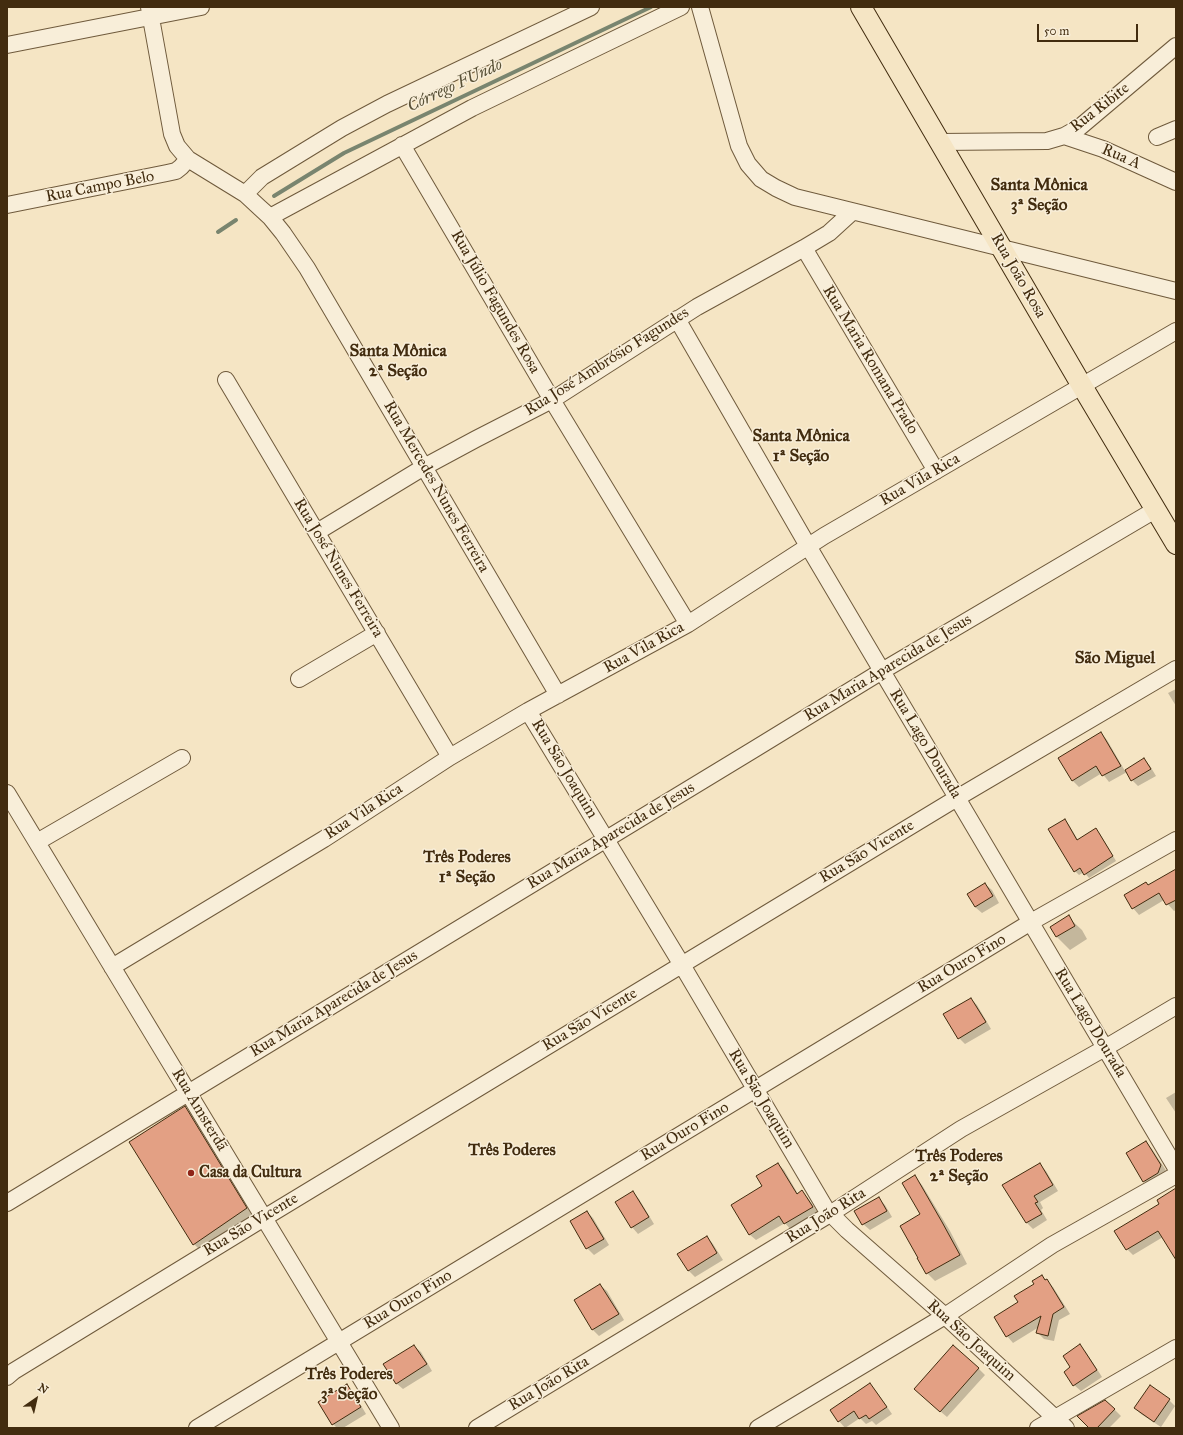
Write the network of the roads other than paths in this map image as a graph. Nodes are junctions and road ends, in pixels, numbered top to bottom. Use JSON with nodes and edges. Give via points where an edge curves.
{"nodes":[{"id":1,"x":202,"y":7,"type":"edge"},
{"id":2,"x":591,"y":7,"type":"edge"},
{"id":3,"x":681,"y":7,"type":"edge"},
{"id":4,"x":700,"y":7,"type":"edge"},
{"id":5,"x":861,"y":7,"type":"edge"},
{"id":6,"x":150,"y":12,"type":"edge"},
{"id":7,"x":7,"y":45,"type":"edge"},
{"id":8,"x":1176,"y":46,"type":"edge"},
{"id":9,"x":1176,"y":130,"type":"edge"},
{"id":10,"x":1064,"y":136,"type":"junction"},
{"id":11,"x":1157,"y":137,"type":"dead end"},
{"id":12,"x":940,"y":142,"type":"junction"},
{"id":13,"x":402,"y":145,"type":"junction"},
{"id":14,"x":188,"y":158,"type":"junction"},
{"id":15,"x":1176,"y":182,"type":"edge"},
{"id":16,"x":256,"y":204,"type":"junction"},
{"id":17,"x":7,"y":205,"type":"edge"},
{"id":18,"x":852,"y":212,"type":"junction"},
{"id":19,"x":804,"y":248,"type":"junction"},
{"id":20,"x":1003,"y":249,"type":"junction"},
{"id":21,"x":1176,"y":291,"type":"edge"},
{"id":22,"x":677,"y":319,"type":"junction"},
{"id":23,"x":1176,"y":331,"type":"edge"},
{"id":24,"x":226,"y":380,"type":"dead end"},
{"id":25,"x":1082,"y":386,"type":"junction"},
{"id":26,"x":552,"y":400,"type":"junction"},
{"id":27,"x":424,"y":467,"type":"junction"},
{"id":28,"x":936,"y":471,"type":"junction"},
{"id":29,"x":1155,"y":510,"type":"junction"},
{"id":30,"x":317,"y":532,"type":"junction"},
{"id":31,"x":1176,"y":544,"type":"edge"},
{"id":32,"x":808,"y":546,"type":"junction"},
{"id":33,"x":688,"y":624,"type":"junction"},
{"id":34,"x":377,"y":633,"type":"junction"},
{"id":35,"x":1176,"y":669,"type":"edge"},
{"id":36,"x":882,"y":670,"type":"junction"},
{"id":37,"x":299,"y":679,"type":"dead end"},
{"id":38,"x":558,"y":695,"type":"junction"},
{"id":39,"x":528,"y":711,"type":"junction"},
{"id":40,"x":450,"y":757,"type":"junction"},
{"id":41,"x":182,"y":758,"type":"dead end"},
{"id":42,"x":7,"y":793,"type":"edge"},
{"id":43,"x":957,"y":798,"type":"junction"},
{"id":44,"x":606,"y":839,"type":"junction"},
{"id":45,"x":1176,"y":840,"type":"edge"},
{"id":46,"x":37,"y":842,"type":"junction"},
{"id":47,"x":1031,"y":922,"type":"junction"},
{"id":48,"x":682,"y":965,"type":"junction"},
{"id":49,"x":112,"y":967,"type":"junction"},
{"id":50,"x":1176,"y":1006,"type":"edge"},
{"id":51,"x":1105,"y":1048,"type":"junction"},
{"id":52,"x":756,"y":1089,"type":"junction"},
{"id":53,"x":188,"y":1092,"type":"junction"},
{"id":54,"x":1176,"y":1168,"type":"edge"},
{"id":55,"x":1176,"y":1175,"type":"edge"},
{"id":56,"x":7,"y":1202,"type":"edge"},
{"id":57,"x":830,"y":1214,"type":"junction"},
{"id":58,"x":264,"y":1218,"type":"junction"},
{"id":59,"x":945,"y":1316,"type":"junction"},
{"id":60,"x":339,"y":1342,"type":"junction"},
{"id":61,"x":1176,"y":1348,"type":"edge"},
{"id":62,"x":7,"y":1377,"type":"edge"},
{"id":63,"x":1060,"y":1423,"type":"edge"},
{"id":64,"x":197,"y":1428,"type":"edge"},
{"id":65,"x":391,"y":1428,"type":"edge"},
{"id":66,"x":477,"y":1428,"type":"edge"},
{"id":67,"x":758,"y":1428,"type":"edge"},
{"id":68,"x":1038,"y":1428,"type":"edge"}],
"edges":[{"from":1,"to":6,"type":"street"},
{"from":2,"to":16,"type":"street","via":[[342,128],[262,177]]},
{"from":3,"to":13,"type":"street","via":[[486,101]]},
{"from":4,"to":18,"type":"street","via":[[739,146],[748,164],[762,179],[795,197]]},
{"from":5,"to":12,"type":"main road","name":"Rua João Rosa"},
{"from":6,"to":7,"type":"street"},
{"from":6,"to":14,"type":"street","name":"Rua Mercedes Nunes Ferreira","via":[[172,134],[177,146]]},
{"from":8,"to":10,"type":"street","name":"Rua Ribite","via":[[1080,126]]},
{"from":9,"to":11,"type":"street"},
{"from":10,"to":12,"type":"street","name":"Rua Ribite","via":[[1047,141]]},
{"from":10,"to":15,"type":"street","name":"Rua A","via":[[1103,149]]},
{"from":12,"to":20,"type":"main road","name":"Rua João Rosa"},
{"from":13,"to":16,"type":"street"},
{"from":13,"to":26,"type":"street","name":"Rua Júlio Fagundes Rosa"},
{"from":14,"to":16,"type":"street","name":"Rua Mercedes Nunes Ferreira"},
{"from":14,"to":17,"type":"street","name":"Rua Campo Belo","via":[[181,167],[167,173]]},
{"from":16,"to":27,"type":"street","name":"Rua Mercedes Nunes Ferreira","via":[[307,268]]},
{"from":18,"to":19,"type":"street","name":"Rua José Ambrósio Fagundes","via":[[830,233]]},
{"from":18,"to":20,"type":"street"},
{"from":19,"to":22,"type":"street","name":"Rua José Ambrósio Fagundes"},
{"from":19,"to":28,"type":"street","name":"Rua Maria Romana Prado"},
{"from":20,"to":21,"type":"street"},
{"from":20,"to":25,"type":"main road","name":"Rua João Rosa"},
{"from":22,"to":26,"type":"street","name":"Rua José Ambrósio Fagundes"},
{"from":22,"to":32,"type":"street","name":"Rua Lago Dourada"},
{"from":23,"to":25,"type":"street","name":"Rua Vila Rica"},
{"from":24,"to":30,"type":"street","name":"Rua José Nunes Ferreira"},
{"from":25,"to":28,"type":"street","name":"Rua Vila Rica"},
{"from":25,"to":29,"type":"main road","name":"Rua João Rosa"},
{"from":26,"to":27,"type":"street","name":"Rua José Ambrósio Fagundes"},
{"from":26,"to":33,"type":"street","name":"Rua Júlio Fagundes Rosa"},
{"from":27,"to":30,"type":"street","name":"Rua José Ambrósio Fagundes"},
{"from":27,"to":38,"type":"street","name":"Rua Mercedes Nunes Ferreira"},
{"from":28,"to":32,"type":"street","name":"Rua Vila Rica"},
{"from":29,"to":31,"type":"main road","name":"Rua João Rosa"},
{"from":29,"to":36,"type":"street","name":"Rua Maria Aparecida de Jesus"},
{"from":30,"to":34,"type":"street","name":"Rua José Nunes Ferreira"},
{"from":32,"to":33,"type":"street","name":"Rua Vila Rica"},
{"from":32,"to":36,"type":"street","name":"Rua Lago Dourada"},
{"from":33,"to":38,"type":"street","name":"Rua Vila Rica"},
{"from":34,"to":37,"type":"street"},
{"from":34,"to":40,"type":"street","name":"Rua José Nunes Ferreira"},
{"from":35,"to":43,"type":"street","name":"Rua São Vicente"},
{"from":36,"to":43,"type":"street","name":"Rua Lago Dourada"},
{"from":36,"to":44,"type":"street","name":"Rua Maria Aparecida de Jesus"},
{"from":38,"to":39,"type":"street","name":"Rua Vila Rica"},
{"from":39,"to":40,"type":"street","name":"Rua Vila Rica"},
{"from":39,"to":44,"type":"street","name":"Rua São Joaquim"},
{"from":40,"to":49,"type":"street","name":"Rua Vila Rica","via":[[324,839]]},
{"from":41,"to":46,"type":"street"},
{"from":42,"to":46,"type":"street","name":"Rua Amsterdã"},
{"from":43,"to":47,"type":"street","name":"Rua Lago Dourada"},
{"from":43,"to":48,"type":"street","name":"Rua São Vicente"},
{"from":44,"to":48,"type":"street","name":"Rua São Joaquim"},
{"from":44,"to":53,"type":"street","name":"Rua Maria Aparecida de Jesus"},
{"from":45,"to":47,"type":"street","name":"Rua Ouro Fino"},
{"from":46,"to":49,"type":"street","name":"Rua Amsterdã"},
{"from":47,"to":51,"type":"street","name":"Rua Lago Dourada"},
{"from":47,"to":52,"type":"street","name":"Rua Ouro Fino"},
{"from":48,"to":52,"type":"street","name":"Rua São Joaquim"},
{"from":48,"to":58,"type":"street","name":"Rua São Vicente"},
{"from":49,"to":53,"type":"street","name":"Rua Amsterdã"},
{"from":50,"to":51,"type":"street","name":"Rua João Rita"},
{"from":51,"to":54,"type":"street","name":"Rua Lago Dourada"},
{"from":51,"to":57,"type":"street","name":"Rua João Rita","via":[[961,1129]]},
{"from":52,"to":57,"type":"street","name":"Rua São Joaquim"},
{"from":52,"to":60,"type":"street","name":"Rua Ouro Fino"},
{"from":53,"to":56,"type":"street","name":"Rua Maria Aparecida de Jesus"},
{"from":53,"to":58,"type":"street","name":"Rua Amsterdã"},
{"from":55,"to":59,"type":"street","via":[[1052,1245]]},
{"from":57,"to":59,"type":"street","name":"Rua São Joaquim"},
{"from":57,"to":66,"type":"street","name":"Rua João Rita"},
{"from":58,"to":60,"type":"street","name":"Rua Amsterdã"},
{"from":58,"to":62,"type":"street","name":"Rua São Vicente"},
{"from":59,"to":63,"type":"street","name":"Rua São Joaquim"},
{"from":59,"to":67,"type":"street"},
{"from":60,"to":64,"type":"street","name":"Rua Ouro Fino"},
{"from":60,"to":65,"type":"street","name":"Rua Amsterdã"},
{"from":61,"to":63,"type":"street"},
{"from":63,"to":68,"type":"street"}]}
